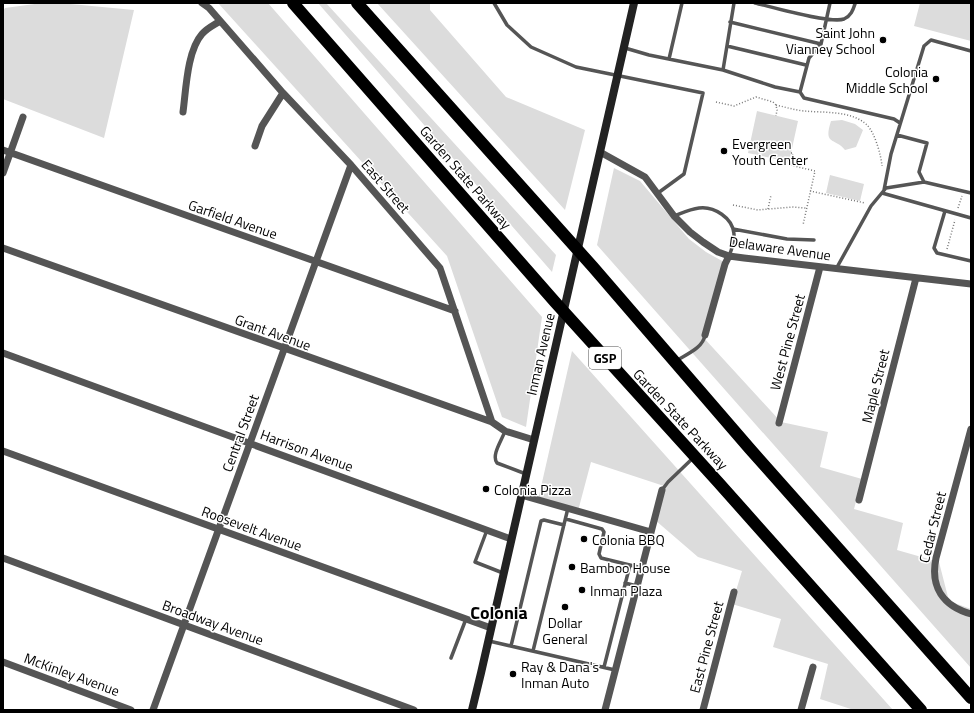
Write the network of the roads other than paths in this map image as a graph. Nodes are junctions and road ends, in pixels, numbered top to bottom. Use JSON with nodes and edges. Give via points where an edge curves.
{"nodes":[{"id":1,"x":202,"y":3,"type":"edge"},
{"id":2,"x":294,"y":3,"type":"edge"},
{"id":3,"x":357,"y":3,"type":"edge"},
{"id":4,"x":494,"y":3,"type":"edge"},
{"id":5,"x":634,"y":3,"type":"edge"},
{"id":6,"x":682,"y":3,"type":"edge"},
{"id":7,"x":734,"y":3,"type":"edge"},
{"id":8,"x":755,"y":3,"type":"edge"},
{"id":9,"x":830,"y":3,"type":"edge"},
{"id":10,"x":854,"y":3,"type":"edge"},
{"id":11,"x":826,"y":19,"type":"junction"},
{"id":12,"x":220,"y":21,"type":"junction"},
{"id":13,"x":730,"y":22,"type":"junction"},
{"id":14,"x":821,"y":44,"type":"junction"},
{"id":15,"x":727,"y":46,"type":"junction"},
{"id":16,"x":624,"y":48,"type":"junction"},
{"id":17,"x":971,"y":51,"type":"edge"},
{"id":18,"x":669,"y":59,"type":"junction"},
{"id":19,"x":806,"y":65,"type":"junction"},
{"id":20,"x":723,"y":70,"type":"junction"},
{"id":21,"x":617,"y":75,"type":"junction"},
{"id":22,"x":800,"y":92,"type":"junction"},
{"id":23,"x":283,"y":93,"type":"junction"},
{"id":24,"x":183,"y":112,"type":"dead end"},
{"id":25,"x":23,"y":116,"type":"dead end"},
{"id":26,"x":900,"y":123,"type":"junction"},
{"id":27,"x":897,"y":135,"type":"junction"},
{"id":28,"x":255,"y":146,"type":"dead end"},
{"id":29,"x":7,"y":152,"type":"edge"},
{"id":30,"x":600,"y":152,"type":"junction"},
{"id":31,"x":351,"y":165,"type":"junction"},
{"id":32,"x":3,"y":173,"type":"edge"},
{"id":33,"x":924,"y":182,"type":"junction"},
{"id":34,"x":883,"y":192,"type":"junction"},
{"id":35,"x":658,"y":193,"type":"junction"},
{"id":36,"x":971,"y":193,"type":"edge"},
{"id":37,"x":945,"y":211,"type":"junction"},
{"id":38,"x":674,"y":216,"type":"junction"},
{"id":39,"x":971,"y":218,"type":"edge"},
{"id":40,"x":733,"y":229,"type":"junction"},
{"id":41,"x":814,"y":240,"type":"dead end"},
{"id":42,"x":3,"y":248,"type":"edge"},
{"id":43,"x":730,"y":256,"type":"junction"},
{"id":44,"x":971,"y":261,"type":"edge"},
{"id":45,"x":316,"y":262,"type":"junction"},
{"id":46,"x":820,"y":267,"type":"junction"},
{"id":47,"x":836,"y":269,"type":"junction"},
{"id":48,"x":916,"y":278,"type":"junction"},
{"id":49,"x":971,"y":284,"type":"edge"},
{"id":50,"x":455,"y":311,"type":"junction"},
{"id":51,"x":705,"y":334,"type":"joint"},
{"id":52,"x":284,"y":349,"type":"junction"},
{"id":53,"x":3,"y":353,"type":"edge"},
{"id":54,"x":675,"y":362,"type":"junction"},
{"id":55,"x":492,"y":422,"type":"junction"},
{"id":56,"x":779,"y":423,"type":"dead end"},
{"id":57,"x":971,"y":430,"type":"edge"},
{"id":58,"x":505,"y":431,"type":"junction"},
{"id":59,"x":534,"y":440,"type":"junction"},
{"id":60,"x":250,"y":443,"type":"junction"},
{"id":61,"x":3,"y":451,"type":"edge"},
{"id":62,"x":695,"y":456,"type":"junction"},
{"id":63,"x":526,"y":474,"type":"junction"},
{"id":64,"x":662,"y":490,"type":"joint"},
{"id":65,"x":521,"y":494,"type":"junction"},
{"id":66,"x":859,"y":500,"type":"dead end"},
{"id":67,"x":568,"y":508,"type":"junction"},
{"id":68,"x":566,"y":519,"type":"junction"},
{"id":69,"x":564,"y":525,"type":"junction"},
{"id":70,"x":219,"y":530,"type":"junction"},
{"id":71,"x":486,"y":530,"type":"junction"},
{"id":72,"x":651,"y":532,"type":"junction"},
{"id":73,"x":511,"y":539,"type":"junction"},
{"id":74,"x":3,"y":558,"type":"edge"},
{"id":75,"x":630,"y":565,"type":"junction"},
{"id":76,"x":642,"y":568,"type":"junction"},
{"id":77,"x":504,"y":573,"type":"junction"},
{"id":78,"x":625,"y":583,"type":"junction"},
{"id":79,"x":637,"y":586,"type":"junction"},
{"id":80,"x":734,"y":592,"type":"dead end"},
{"id":81,"x":971,"y":614,"type":"edge"},
{"id":82,"x":466,"y":619,"type":"junction"},
{"id":83,"x":184,"y":625,"type":"junction"},
{"id":84,"x":491,"y":628,"type":"junction"},
{"id":85,"x":488,"y":641,"type":"junction"},
{"id":86,"x":511,"y":646,"type":"junction"},
{"id":87,"x":533,"y":651,"type":"junction"},
{"id":88,"x":451,"y":658,"type":"dead end"},
{"id":89,"x":3,"y":662,"type":"edge"},
{"id":90,"x":813,"y":667,"type":"dead end"},
{"id":91,"x":604,"y":668,"type":"junction"},
{"id":92,"x":615,"y":670,"type":"junction"},
{"id":93,"x":971,"y":698,"type":"edge"},
{"id":94,"x":131,"y":710,"type":"edge"},
{"id":95,"x":153,"y":710,"type":"edge"},
{"id":96,"x":414,"y":710,"type":"edge"},
{"id":97,"x":472,"y":710,"type":"edge"},
{"id":98,"x":605,"y":710,"type":"edge"},
{"id":99,"x":703,"y":710,"type":"edge"},
{"id":100,"x":802,"y":710,"type":"edge"},
{"id":101,"x":920,"y":710,"type":"edge"}],
"edges":[{"from":1,"to":12,"type":"street","name":"East Street"},
{"from":2,"to":62,"type":"highway","name":"Garden State Parkway","number":"GSP","via":[[555,302]]},
{"from":3,"to":54,"type":"highway"},
{"from":4,"to":21,"type":"lane","via":[[507,25],[531,47],[576,67]]},
{"from":5,"to":16,"type":"main road","name":"Inman Avenue"},
{"from":6,"to":18,"type":"lane"},
{"from":7,"to":13,"type":"lane"},
{"from":8,"to":11,"type":"lane"},
{"from":9,"to":11,"type":"lane"},
{"from":10,"to":11,"type":"lane","via":[[852,13],[844,19]]},
{"from":11,"to":14,"type":"lane"},
{"from":12,"to":23,"type":"street","name":"East Street"},
{"from":12,"to":24,"type":"street","via":[[207,29],[196,46],[189,65]]},
{"from":13,"to":14,"type":"lane"},
{"from":13,"to":15,"type":"lane"},
{"from":14,"to":19,"type":"lane"},
{"from":15,"to":19,"type":"lane"},
{"from":15,"to":20,"type":"lane"},
{"from":16,"to":18,"type":"lane"},
{"from":16,"to":21,"type":"main road","name":"Inman Avenue"},
{"from":17,"to":26,"type":"lane","via":[[931,40],[924,46]]},
{"from":18,"to":20,"type":"lane"},
{"from":19,"to":22,"type":"lane"},
{"from":20,"to":22,"type":"lane","via":[[775,87]]},
{"from":21,"to":30,"type":"main road","name":"Inman Avenue"},
{"from":21,"to":35,"type":"lane","via":[[703,93],[684,174]]},
{"from":22,"to":26,"type":"lane","via":[[804,98],[894,119]]},
{"from":23,"to":28,"type":"street","via":[[262,126]]},
{"from":23,"to":31,"type":"street","name":"East Street"},
{"from":25,"to":29,"type":"street"},
{"from":26,"to":27,"type":"lane"},
{"from":27,"to":33,"type":"lane","via":[[927,143],[919,172]]},
{"from":27,"to":34,"type":"lane"},
{"from":29,"to":32,"type":"street"},
{"from":29,"to":45,"type":"street","name":"Garfield Avenue"},
{"from":30,"to":35,"type":"street","name":"Delaware Avenue","via":[[645,177]]},
{"from":30,"to":59,"type":"main road","name":"Inman Avenue"},
{"from":31,"to":45,"type":"street","name":"Central Street"},
{"from":31,"to":50,"type":"street","name":"East Street","via":[[440,268]]},
{"from":33,"to":34,"type":"lane","via":[[886,188]]},
{"from":33,"to":36,"type":"lane"},
{"from":34,"to":37,"type":"lane"},
{"from":34,"to":47,"type":"lane","via":[[871,206]]},
{"from":35,"to":38,"type":"street","name":"Delaware Avenue"},
{"from":37,"to":39,"type":"lane"},
{"from":37,"to":44,"type":"lane","via":[[934,248],[937,253]]},
{"from":38,"to":40,"type":"lane","via":[[699,208],[710,209],[721,214]]},
{"from":38,"to":43,"type":"street","name":"Delaware Avenue","via":[[703,242]]},
{"from":40,"to":41,"type":"lane","via":[[787,239]]},
{"from":40,"to":43,"type":"lane","via":[[733,248]]},
{"from":42,"to":52,"type":"street","name":"Grant Avenue"},
{"from":43,"to":46,"type":"street","name":"Delaware Avenue"},
{"from":43,"to":51,"type":"street","via":[[725,264]]},
{"from":45,"to":50,"type":"street","name":"Garfield Avenue"},
{"from":45,"to":52,"type":"street","name":"Central Street"},
{"from":46,"to":47,"type":"street","name":"Delaware Avenue"},
{"from":46,"to":56,"type":"street","name":"West Pine Street"},
{"from":47,"to":48,"type":"street","name":"Delaware Avenue"},
{"from":48,"to":49,"type":"street","name":"Delaware Avenue"},
{"from":48,"to":66,"type":"street","name":"Maple Street"},
{"from":50,"to":55,"type":"street","name":"East Street"},
{"from":51,"to":54,"type":"lane","via":[[698,348]]},
{"from":52,"to":55,"type":"street","name":"Grant Avenue"},
{"from":52,"to":60,"type":"street","name":"Central Street"},
{"from":53,"to":60,"type":"street","name":"Harrison Avenue"},
{"from":54,"to":93,"type":"highway"},
{"from":55,"to":58,"type":"street","name":"Grant Avenue"},
{"from":57,"to":81,"type":"street","name":"Cedar Street","via":[[936,558],[934,576],[944,600],[958,610]]},
{"from":58,"to":59,"type":"street","name":"Grant Avenue"},
{"from":58,"to":63,"type":"lane","via":[[495,461]]},
{"from":59,"to":63,"type":"main road","name":"Inman Avenue"},
{"from":60,"to":70,"type":"street","name":"Central Street"},
{"from":60,"to":71,"type":"street","name":"Harrison Avenue"},
{"from":61,"to":70,"type":"street","name":"Roosevelt Avenue"},
{"from":62,"to":64,"type":"lane"},
{"from":62,"to":101,"type":"highway","name":"Garden State Parkway","number":"GSP"},
{"from":63,"to":65,"type":"main road","name":"Inman Avenue"},
{"from":64,"to":72,"type":"street"},
{"from":65,"to":67,"type":"street"},
{"from":65,"to":73,"type":"main road","name":"Inman Avenue"},
{"from":67,"to":68,"type":"lane"},
{"from":67,"to":72,"type":"street"},
{"from":68,"to":69,"type":"lane"},
{"from":68,"to":75,"type":"lane","via":[[602,529],[604,532],[599,554],[601,558]]},
{"from":69,"to":86,"type":"lane","via":[[541,521]]},
{"from":69,"to":87,"type":"lane"},
{"from":70,"to":82,"type":"street","name":"Roosevelt Avenue"},
{"from":70,"to":83,"type":"street","name":"Central Street"},
{"from":71,"to":73,"type":"street","name":"Harrison Avenue"},
{"from":71,"to":77,"type":"lane","via":[[475,562]]},
{"from":72,"to":76,"type":"street"},
{"from":73,"to":77,"type":"main road","name":"Inman Avenue"},
{"from":74,"to":83,"type":"street","name":"Broadway Avenue"},
{"from":75,"to":76,"type":"lane"},
{"from":75,"to":78,"type":"lane"},
{"from":76,"to":79,"type":"street"},
{"from":77,"to":84,"type":"main road","name":"Inman Avenue"},
{"from":78,"to":79,"type":"lane"},
{"from":78,"to":91,"type":"lane"},
{"from":79,"to":92,"type":"street"},
{"from":80,"to":99,"type":"street","name":"East Pine Street"},
{"from":82,"to":84,"type":"street","name":"Roosevelt Avenue"},
{"from":82,"to":88,"type":"lane"},
{"from":83,"to":95,"type":"street","name":"Central Street"},
{"from":83,"to":96,"type":"street","name":"Broadway Avenue"},
{"from":84,"to":85,"type":"main road","name":"Inman Avenue"},
{"from":85,"to":86,"type":"lane"},
{"from":85,"to":97,"type":"main road","name":"Inman Avenue"},
{"from":86,"to":87,"type":"lane"},
{"from":87,"to":91,"type":"lane"},
{"from":89,"to":94,"type":"street","name":"McKinley Avenue"},
{"from":90,"to":100,"type":"street"},
{"from":91,"to":92,"type":"lane"},
{"from":92,"to":98,"type":"street"}]}
